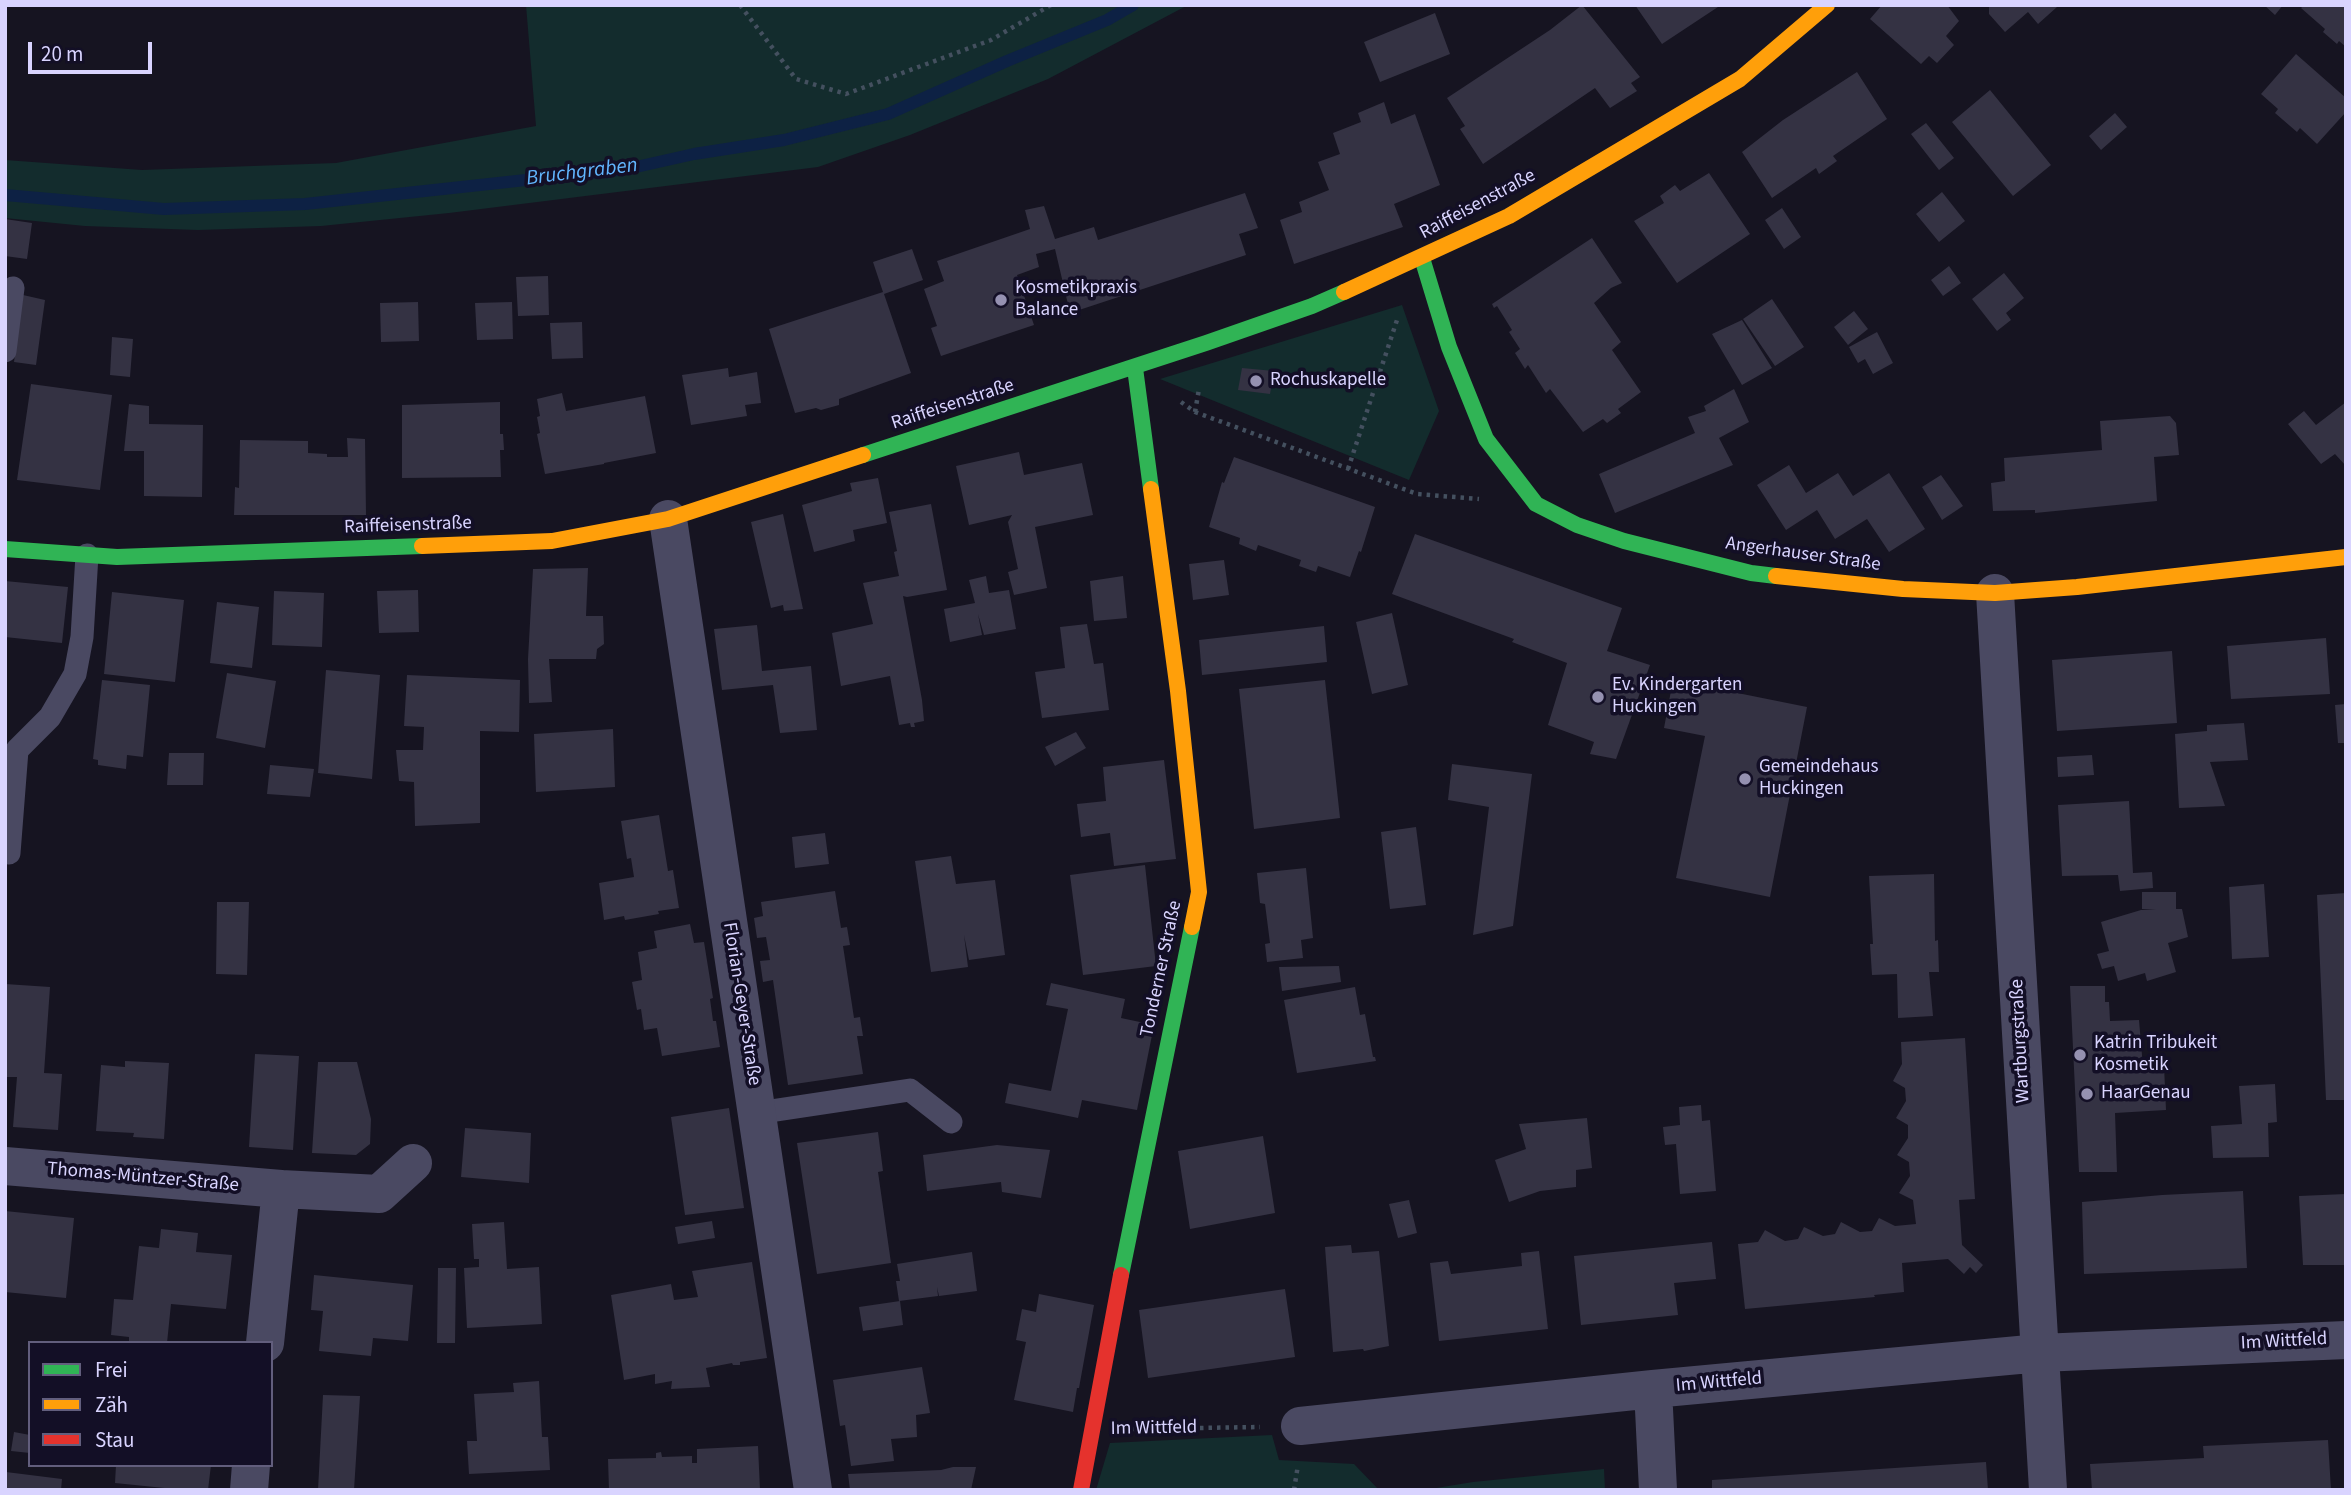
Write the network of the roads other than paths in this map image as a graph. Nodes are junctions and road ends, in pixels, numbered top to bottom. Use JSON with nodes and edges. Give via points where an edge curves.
{"nodes":[{"id":1,"x":1827,"y":5,"type":"edge"},
{"id":2,"x":1422,"y":258,"type":"junction"},
{"id":3,"x":13,"y":288,"type":"dead end"},
{"id":4,"x":5,"y":351,"type":"edge"},
{"id":5,"x":1135,"y":368,"type":"junction"},
{"id":6,"x":668,"y":519,"type":"junction"},
{"id":7,"x":5,"y":549,"type":"edge"},
{"id":8,"x":87,"y":555,"type":"junction"},
{"id":9,"x":2346,"y":557,"type":"edge"},
{"id":10,"x":1995,"y":593,"type":"junction"},
{"id":11,"x":9,"y":853,"type":"dead end"},
{"id":12,"x":757,"y":1112,"type":"junction"},
{"id":13,"x":951,"y":1122,"type":"dead end"},
{"id":14,"x":413,"y":1163,"type":"dead end"},
{"id":15,"x":5,"y":1167,"type":"edge"},
{"id":16,"x":281,"y":1189,"type":"junction"},
{"id":17,"x":2346,"y":1340,"type":"edge"},
{"id":18,"x":265,"y":1341,"type":"edge"},
{"id":19,"x":2040,"y":1353,"type":"junction"},
{"id":20,"x":1653,"y":1389,"type":"junction"},
{"id":21,"x":1300,"y":1426,"type":"road end"},
{"id":22,"x":251,"y":1467,"type":"edge"},
{"id":23,"x":249,"y":1490,"type":"edge"},
{"id":24,"x":813,"y":1490,"type":"edge"},
{"id":25,"x":1081,"y":1490,"type":"edge"},
{"id":26,"x":1658,"y":1490,"type":"edge"},
{"id":27,"x":2049,"y":1490,"type":"edge"}],
"edges":[{"from":1,"to":2,"type":"street","name":"Raiffeisenstraße","via":[[1740,79],[1510,216]]},
{"from":2,"to":5,"type":"street","name":"Raiffeisenstraße","via":[[1312,306]]},
{"from":2,"to":10,"type":"street","name":"Angerhauser Straße","via":[[1449,347],[1486,439],[1536,504],[1624,541],[1751,573],[1903,589]]},
{"from":3,"to":4,"type":"lane"},
{"from":5,"to":6,"type":"street","name":"Raiffeisenstraße"},
{"from":5,"to":25,"type":"street","name":"Tonderner Straße","via":[[1178,691],[1199,892]]},
{"from":6,"to":8,"type":"street","name":"Raiffeisenstraße","via":[[552,541]]},
{"from":6,"to":12,"type":"street","name":"Florian-Geyer-Straße"},
{"from":7,"to":8,"type":"street","name":"Raiffeisenstraße"},
{"from":8,"to":11,"type":"lane","via":[[75,674],[50,717],[17,750]]},
{"from":9,"to":10,"type":"street","name":"Angerhauser Straße"},
{"from":10,"to":19,"type":"street","name":"Wartburgstraße"},
{"from":12,"to":13,"type":"lane","via":[[910,1090]]},
{"from":12,"to":24,"type":"street","name":"Florian-Geyer-Straße"},
{"from":14,"to":16,"type":"street","name":"Thomas-Müntzer-Straße","via":[[379,1194]]},
{"from":15,"to":16,"type":"street","name":"Thomas-Müntzer-Straße"},
{"from":16,"to":18,"type":"street"},
{"from":17,"to":19,"type":"street","name":"Im Wittfeld"},
{"from":19,"to":20,"type":"street","name":"Im Wittfeld"},
{"from":19,"to":27,"type":"street","name":"Wartburgstraße"},
{"from":20,"to":21,"type":"street","name":"Im Wittfeld"},
{"from":20,"to":26,"type":"street"},
{"from":22,"to":23,"type":"street"}]}
